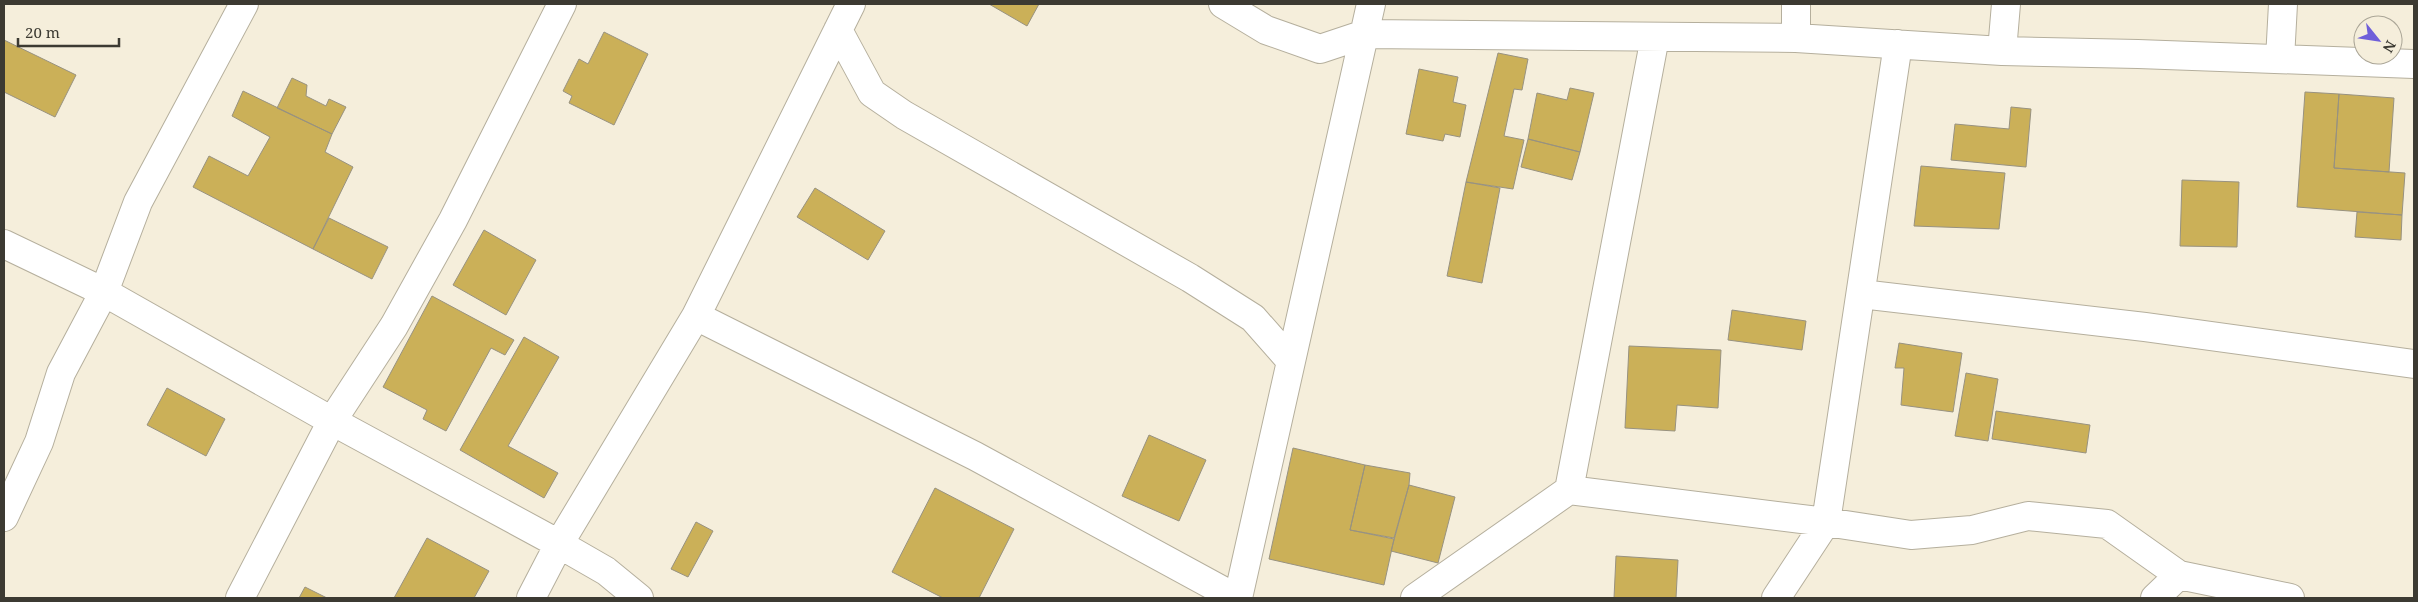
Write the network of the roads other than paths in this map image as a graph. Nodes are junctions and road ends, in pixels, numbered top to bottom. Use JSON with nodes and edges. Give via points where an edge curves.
{"nodes":[{"id":1,"x":244,"y":4,"type":"edge"},
{"id":2,"x":562,"y":4,"type":"edge"},
{"id":3,"x":851,"y":4,"type":"edge"},
{"id":4,"x":1223,"y":4,"type":"edge"},
{"id":5,"x":1370,"y":4,"type":"edge"},
{"id":6,"x":1796,"y":4,"type":"edge"},
{"id":7,"x":2006,"y":4,"type":"edge"},
{"id":8,"x":2283,"y":4,"type":"edge"},
{"id":9,"x":838,"y":30,"type":"junction"},
{"id":10,"x":1365,"y":34,"type":"junction"},
{"id":11,"x":1655,"y":37,"type":"junction"},
{"id":12,"x":1796,"y":38,"type":"junction"},
{"id":13,"x":1898,"y":44,"type":"junction"},
{"id":14,"x":2002,"y":51,"type":"junction"},
{"id":15,"x":2280,"y":58,"type":"junction"},
{"id":16,"x":2414,"y":64,"type":"edge"},
{"id":17,"x":4,"y":244,"type":"edge"},
{"id":18,"x":104,"y":292,"type":"junction"},
{"id":19,"x":1861,"y":294,"type":"junction"},
{"id":20,"x":696,"y":316,"type":"junction"},
{"id":21,"x":1290,"y":360,"type":"junction"},
{"id":22,"x":2414,"y":364,"type":"edge"},
{"id":23,"x":332,"y":421,"type":"junction"},
{"id":24,"x":1569,"y":490,"type":"junction"},
{"id":25,"x":4,"y":517,"type":"edge"},
{"id":26,"x":1826,"y":522,"type":"junction"},
{"id":27,"x":559,"y":544,"type":"junction"},
{"id":28,"x":2180,"y":575,"type":"junction"},
{"id":29,"x":240,"y":598,"type":"edge"},
{"id":30,"x":531,"y":598,"type":"edge"},
{"id":31,"x":639,"y":598,"type":"edge"},
{"id":32,"x":1237,"y":598,"type":"edge"},
{"id":33,"x":1416,"y":598,"type":"edge"},
{"id":34,"x":1776,"y":598,"type":"edge"},
{"id":35,"x":2155,"y":598,"type":"edge"},
{"id":36,"x":2290,"y":598,"type":"edge"}],
"edges":[{"from":1,"to":18,"type":"street","via":[[138,202]]},
{"from":2,"to":23,"type":"street","via":[[453,220],[394,326]]},
{"from":3,"to":9,"type":"street"},
{"from":4,"to":10,"type":"street","via":[[1266,30],[1320,49]]},
{"from":5,"to":10,"type":"street"},
{"from":6,"to":12,"type":"street"},
{"from":7,"to":14,"type":"street"},
{"from":8,"to":15,"type":"street"},
{"from":9,"to":20,"type":"street"},
{"from":9,"to":21,"type":"street","via":[[872,93],[904,115],[1190,278],[1253,318]]},
{"from":10,"to":11,"type":"street"},
{"from":10,"to":21,"type":"street"},
{"from":11,"to":12,"type":"street"},
{"from":11,"to":24,"type":"street"},
{"from":12,"to":13,"type":"street"},
{"from":13,"to":14,"type":"street"},
{"from":13,"to":19,"type":"street"},
{"from":14,"to":15,"type":"street"},
{"from":15,"to":16,"type":"street"},
{"from":17,"to":18,"type":"street"},
{"from":18,"to":23,"type":"street"},
{"from":18,"to":25,"type":"street","via":[[61,373],[39,442]]},
{"from":19,"to":22,"type":"street","via":[[2145,326]]},
{"from":19,"to":26,"type":"street"},
{"from":20,"to":27,"type":"street"},
{"from":20,"to":32,"type":"street","via":[[975,456]]},
{"from":21,"to":32,"type":"street"},
{"from":23,"to":27,"type":"street"},
{"from":23,"to":29,"type":"street"},
{"from":24,"to":26,"type":"street"},
{"from":24,"to":33,"type":"street"},
{"from":26,"to":28,"type":"street","via":[[1911,535],[1972,530],[2028,516],[2107,524]]},
{"from":26,"to":34,"type":"street"},
{"from":27,"to":30,"type":"street"},
{"from":27,"to":31,"type":"street","via":[[606,571]]},
{"from":28,"to":35,"type":"street"},
{"from":28,"to":36,"type":"street"}]}
